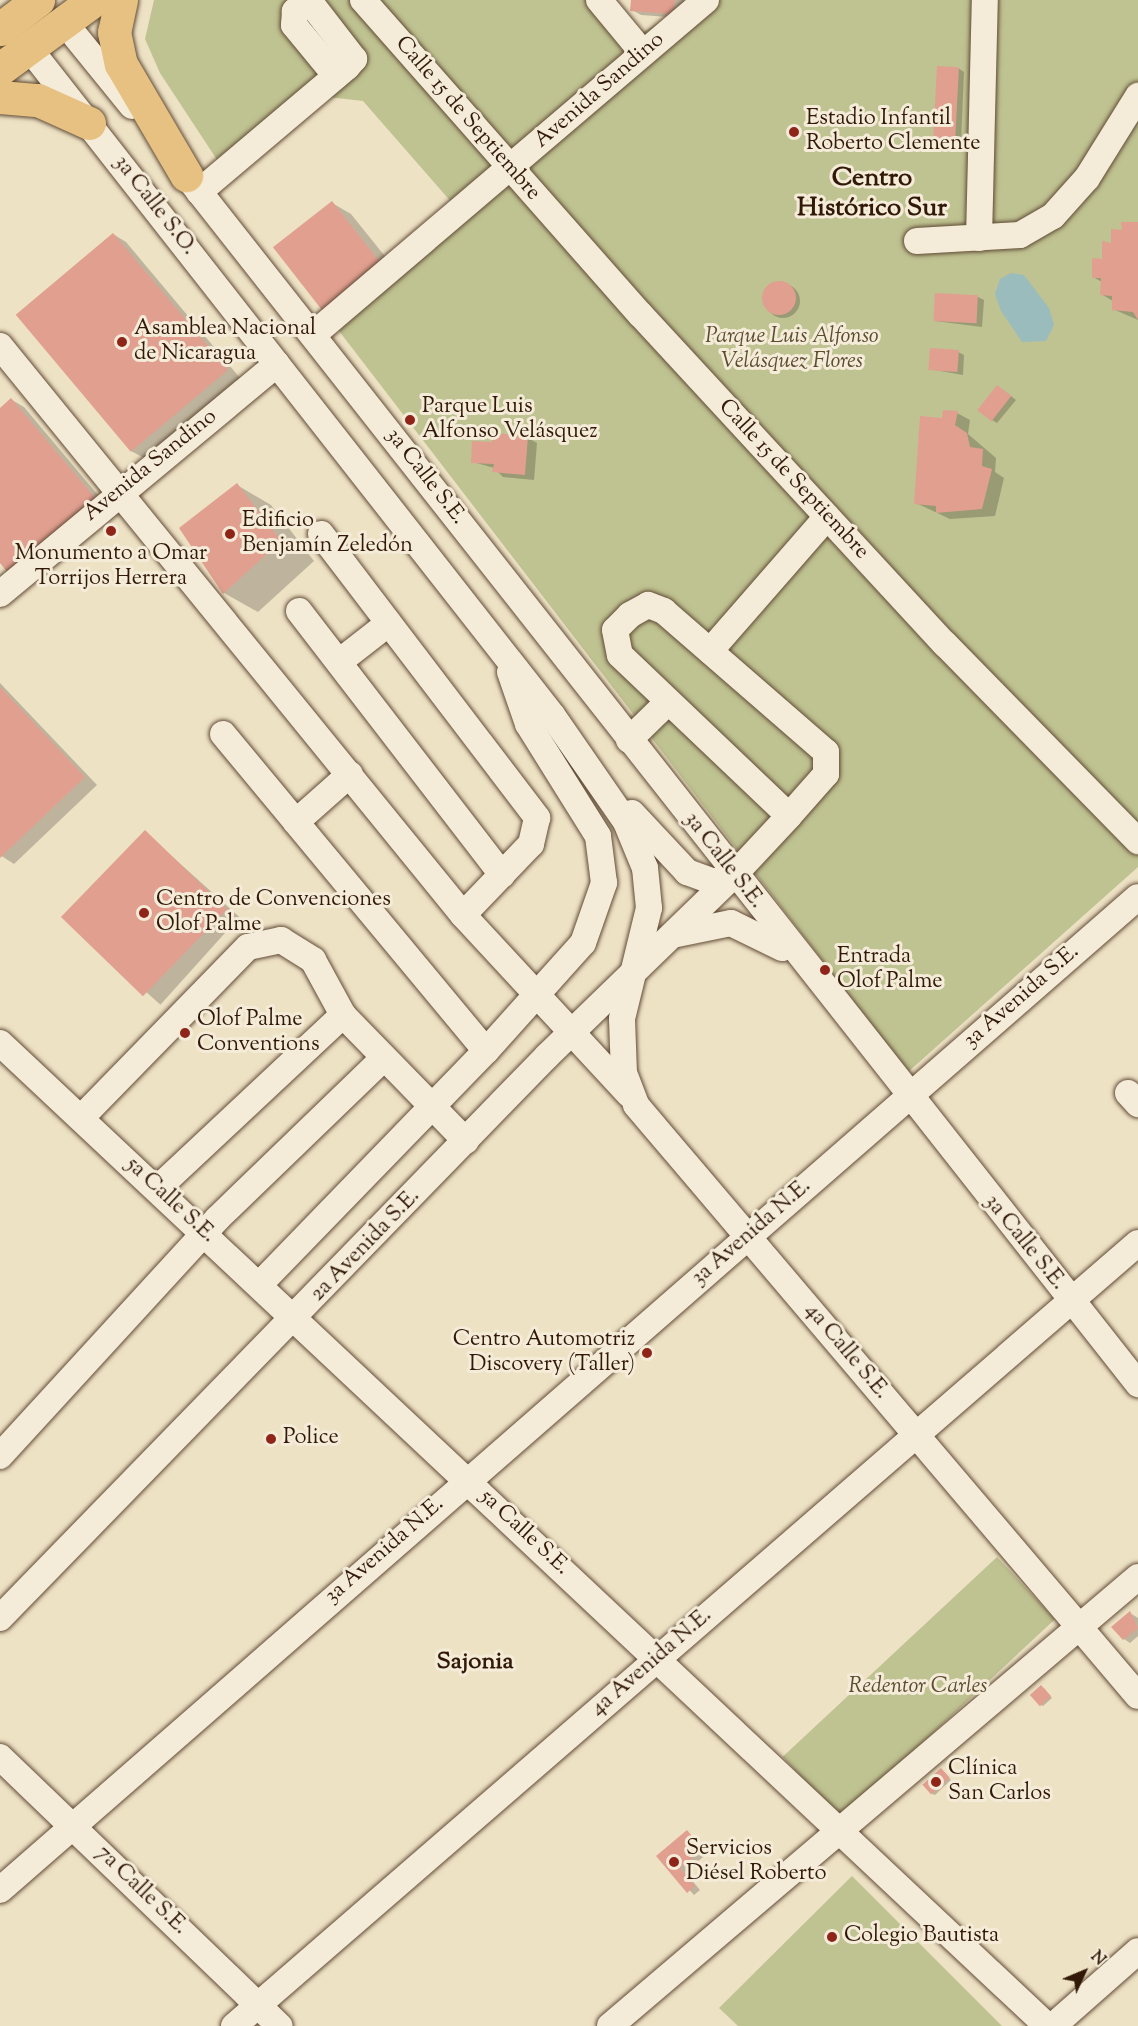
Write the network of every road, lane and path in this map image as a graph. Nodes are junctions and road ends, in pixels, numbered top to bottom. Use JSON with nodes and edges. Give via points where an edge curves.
{"nodes":[{"id":1,"x":38,"y":0,"type":"edge"},
{"id":2,"x":94,"y":0,"type":"edge"},
{"id":3,"x":122,"y":0,"type":"edge"},
{"id":4,"x":363,"y":0,"type":"edge"},
{"id":5,"x":599,"y":0,"type":"edge"},
{"id":6,"x":706,"y":0,"type":"edge"},
{"id":7,"x":986,"y":0,"type":"edge"},
{"id":8,"x":56,"y":11,"type":"edge"},
{"id":9,"x":3,"y":21,"type":"edge"},
{"id":10,"x":29,"y":48,"type":"junction"},
{"id":11,"x":643,"y":53,"type":"junction"},
{"id":12,"x":0,"y":69,"type":"edge"},
{"id":13,"x":336,"y":76,"type":"dead end"},
{"id":14,"x":1138,"y":96,"type":"edge"},
{"id":15,"x":0,"y":97,"type":"edge"},
{"id":16,"x":89,"y":123,"type":"junction"},
{"id":17,"x":509,"y":169,"type":"junction"},
{"id":18,"x":193,"y":184,"type":"junction"},
{"id":19,"x":980,"y":238,"type":"junction"},
{"id":20,"x":917,"y":241,"type":"dead end"},
{"id":21,"x":322,"y":327,"type":"junction"},
{"id":22,"x":0,"y":346,"type":"edge"},
{"id":23,"x":277,"y":364,"type":"junction"},
{"id":24,"x":119,"y":490,"type":"junction"},
{"id":25,"x":827,"y":517,"type":"junction"},
{"id":26,"x":321,"y":534,"type":"dead end"},
{"id":27,"x":0,"y":594,"type":"edge"},
{"id":28,"x":299,"y":611,"type":"dead end"},
{"id":29,"x":389,"y":623,"type":"junction"},
{"id":30,"x":710,"y":651,"type":"junction"},
{"id":31,"x":502,"y":652,"type":"junction"},
{"id":32,"x":339,"y":662,"type":"junction"},
{"id":33,"x":668,"y":702,"type":"junction"},
{"id":34,"x":552,"y":715,"type":"junction"},
{"id":35,"x":223,"y":734,"type":"dead end"},
{"id":36,"x":629,"y":740,"type":"junction"},
{"id":37,"x":350,"y":774,"type":"junction"},
{"id":38,"x":789,"y":816,"type":"junction"},
{"id":39,"x":296,"y":822,"type":"junction"},
{"id":40,"x":1138,"y":841,"type":"edge"},
{"id":41,"x":502,"y":875,"type":"junction"},
{"id":42,"x":734,"y":875,"type":"junction"},
{"id":43,"x":1138,"y":897,"type":"edge"},
{"id":44,"x":463,"y":915,"type":"junction"},
{"id":45,"x":676,"y":934,"type":"junction"},
{"id":46,"x":806,"y":968,"type":"junction"},
{"id":47,"x":630,"y":981,"type":"junction"},
{"id":48,"x":536,"y":997,"type":"junction"},
{"id":49,"x":343,"y":1014,"type":"junction"},
{"id":50,"x":571,"y":1035,"type":"junction"},
{"id":51,"x":0,"y":1043,"type":"edge"},
{"id":52,"x":486,"y":1051,"type":"junction"},
{"id":53,"x":384,"y":1058,"type":"junction"},
{"id":54,"x":632,"y":1097,"type":"junction"},
{"id":55,"x":907,"y":1098,"type":"junction"},
{"id":56,"x":433,"y":1109,"type":"junction"},
{"id":57,"x":81,"y":1118,"type":"junction"},
{"id":58,"x":466,"y":1141,"type":"junction"},
{"id":59,"x":157,"y":1190,"type":"junction"},
{"id":60,"x":207,"y":1236,"type":"junction"},
{"id":61,"x":748,"y":1237,"type":"junction"},
{"id":62,"x":1137,"y":1245,"type":"edge"},
{"id":63,"x":260,"y":1284,"type":"junction"},
{"id":64,"x":1072,"y":1303,"type":"junction"},
{"id":65,"x":298,"y":1317,"type":"junction"},
{"id":66,"x":1138,"y":1384,"type":"edge"},
{"id":67,"x":916,"y":1434,"type":"junction"},
{"id":68,"x":5,"y":1442,"type":"edge"},
{"id":69,"x":467,"y":1479,"type":"junction"},
{"id":70,"x":1138,"y":1577,"type":"edge"},
{"id":71,"x":0,"y":1618,"type":"edge"},
{"id":72,"x":1079,"y":1626,"type":"junction"},
{"id":73,"x":657,"y":1659,"type":"junction"},
{"id":74,"x":1138,"y":1695,"type":"edge"},
{"id":75,"x":0,"y":1757,"type":"edge"},
{"id":76,"x":74,"y":1825,"type":"junction"},
{"id":77,"x":839,"y":1828,"type":"junction"},
{"id":78,"x":0,"y":1890,"type":"edge"},
{"id":79,"x":1138,"y":1951,"type":"edge"},
{"id":80,"x":258,"y":2004,"type":"junction"},
{"id":81,"x":234,"y":2026,"type":"edge"},
{"id":82,"x":280,"y":2026,"type":"edge"},
{"id":83,"x":610,"y":2026,"type":"edge"},
{"id":84,"x":1047,"y":2026,"type":"edge"},
{"id":85,"x":1053,"y":2026,"type":"edge"}],
"edges":[{"from":1,"to":9,"type":"highway"},
{"from":2,"to":8,"type":"highway"},
{"from":3,"to":18,"type":"highway","via":[[114,32],[121,64]]},
{"from":4,"to":17,"type":"street","name":"Calle 15 de Septiembre"},
{"from":5,"to":11,"type":"street"},
{"from":6,"to":11,"type":"street","name":"Avenida Sandino"},
{"from":7,"to":19,"type":"street"},
{"from":8,"to":10,"type":"highway"},
{"from":8,"to":18,"type":"street","name":"3a Calle S.O."},
{"from":9,"to":10,"type":"highway"},
{"from":10,"to":12,"type":"highway"},
{"from":10,"to":16,"type":"street","name":"3a Calle S.O."},
{"from":11,"to":17,"type":"street","name":"Avenida Sandino"},
{"from":13,"to":18,"type":"street"},
{"from":14,"to":19,"type":"street","via":[[1069,203],[1020,235]]},
{"from":15,"to":16,"type":"highway","via":[[38,100]]},
{"from":16,"to":23,"type":"street","name":"3a Calle S.O."},
{"from":17,"to":21,"type":"street","name":"Avenida Sandino"},
{"from":17,"to":25,"type":"street","name":"Calle 15 de Septiembre"},
{"from":18,"to":21,"type":"street","name":"3a Calle S.O."},
{"from":19,"to":20,"type":"street"},
{"from":21,"to":36,"type":"street","name":"3a Calle S.E."},
{"from":22,"to":24,"type":"street"},
{"from":23,"to":24,"type":"street","name":"Avenida Sandino"},
{"from":23,"to":31,"type":"street"},
{"from":24,"to":27,"type":"street","name":"Avenida Sandino"},
{"from":24,"to":37,"type":"street"},
{"from":25,"to":30,"type":"street"},
{"from":25,"to":40,"type":"street","name":"Calle 15 de Septiembre"},
{"from":26,"to":29,"type":"street"},
{"from":28,"to":32,"type":"street"},
{"from":29,"to":32,"type":"street"},
{"from":29,"to":41,"type":"street","via":[[537,818],[531,844]]},
{"from":30,"to":33,"type":"street","name":"2a Avenida S.E.","via":[[663,611],[648,605],[615,630],[620,655]]},
{"from":30,"to":38,"type":"street","name":"2a Avenida S.E.","via":[[826,752],[826,774]]},
{"from":31,"to":34,"type":"street"},
{"from":31,"to":48,"type":"street","via":[[528,724],[587,815],[603,862],[594,920],[583,943]]},
{"from":32,"to":41,"type":"street"},
{"from":33,"to":36,"type":"street"},
{"from":33,"to":38,"type":"street"},
{"from":34,"to":42,"type":"street","via":[[675,863],[705,880]]},
{"from":34,"to":47,"type":"street","via":[[626,822],[645,868],[647,927]]},
{"from":35,"to":39,"type":"street"},
{"from":36,"to":42,"type":"street","name":"3a Calle S.E."},
{"from":37,"to":39,"type":"street"},
{"from":37,"to":44,"type":"street"},
{"from":38,"to":42,"type":"street","name":"2a Avenida S.E."},
{"from":39,"to":52,"type":"street"},
{"from":41,"to":44,"type":"street"},
{"from":42,"to":45,"type":"street","name":"2a Avenida S.E."},
{"from":42,"to":46,"type":"street","name":"3a Calle S.E."},
{"from":43,"to":55,"type":"street","name":"3a Avenida S.E."},
{"from":44,"to":48,"type":"street"},
{"from":45,"to":46,"type":"street","via":[[703,925],[738,925],[763,935]]},
{"from":45,"to":47,"type":"street","name":"2a Avenida S.E."},
{"from":46,"to":55,"type":"street","name":"3a Calle S.E."},
{"from":47,"to":50,"type":"street","name":"2a Avenida S.E."},
{"from":47,"to":54,"type":"street","name":"4a Calle S.E.","via":[[621,1052]]},
{"from":48,"to":50,"type":"street"},
{"from":48,"to":52,"type":"street"},
{"from":49,"to":53,"type":"street"},
{"from":49,"to":57,"type":"street","via":[[313,960],[281,940],[260,941],[248,947]]},
{"from":49,"to":59,"type":"street"},
{"from":50,"to":54,"type":"street"},
{"from":50,"to":58,"type":"street","name":"2a Avenida S.E."},
{"from":51,"to":57,"type":"street","name":"5a Calle S.E."},
{"from":52,"to":56,"type":"street"},
{"from":53,"to":56,"type":"street"},
{"from":53,"to":60,"type":"street","via":[[217,1219]]},
{"from":54,"to":61,"type":"street","name":"4a Calle S.E."},
{"from":55,"to":61,"type":"street","name":"3a Avenida N.E."},
{"from":55,"to":64,"type":"street","name":"3a Calle S.E."},
{"from":56,"to":58,"type":"street"},
{"from":56,"to":63,"type":"street"},
{"from":57,"to":59,"type":"street","name":"5a Calle S.E."},
{"from":58,"to":65,"type":"street","name":"2a Avenida S.E."},
{"from":59,"to":60,"type":"street","name":"5a Calle S.E."},
{"from":60,"to":63,"type":"street","name":"5a Calle S.E."},
{"from":60,"to":68,"type":"street"},
{"from":61,"to":67,"type":"street","name":"4a Calle S.E."},
{"from":61,"to":69,"type":"street","name":"3a Avenida N.E."},
{"from":62,"to":64,"type":"street","name":"4a Avenida N.E."},
{"from":63,"to":65,"type":"street","name":"5a Calle S.E."},
{"from":64,"to":66,"type":"street","name":"3a Calle S.E."},
{"from":64,"to":67,"type":"street","name":"4a Avenida N.E."},
{"from":65,"to":69,"type":"street","name":"5a Calle S.E."},
{"from":65,"to":71,"type":"street","name":"2a Avenida S.E."},
{"from":67,"to":72,"type":"street","name":"4a Calle S.E."},
{"from":67,"to":73,"type":"street","name":"4a Avenida N.E."},
{"from":69,"to":73,"type":"street","name":"5a Calle S.E."},
{"from":69,"to":76,"type":"street","name":"3a Avenida N.E."},
{"from":70,"to":72,"type":"street"},
{"from":72,"to":74,"type":"street","name":"4a Calle S.E."},
{"from":72,"to":77,"type":"street"},
{"from":73,"to":77,"type":"street","name":"5a Calle S.E."},
{"from":73,"to":80,"type":"street","name":"4a Avenida N.E."},
{"from":75,"to":76,"type":"street","name":"7a Calle S.E."},
{"from":76,"to":78,"type":"street","name":"3a Avenida N.E."},
{"from":76,"to":80,"type":"street","name":"7a Calle S.E."},
{"from":77,"to":83,"type":"street"},
{"from":77,"to":84,"type":"street","name":"5a Calle S.E."},
{"from":79,"to":85,"type":"street"},
{"from":80,"to":81,"type":"street","name":"4a Avenida N.E."},
{"from":80,"to":82,"type":"street","name":"7a Calle S.E."}]}
